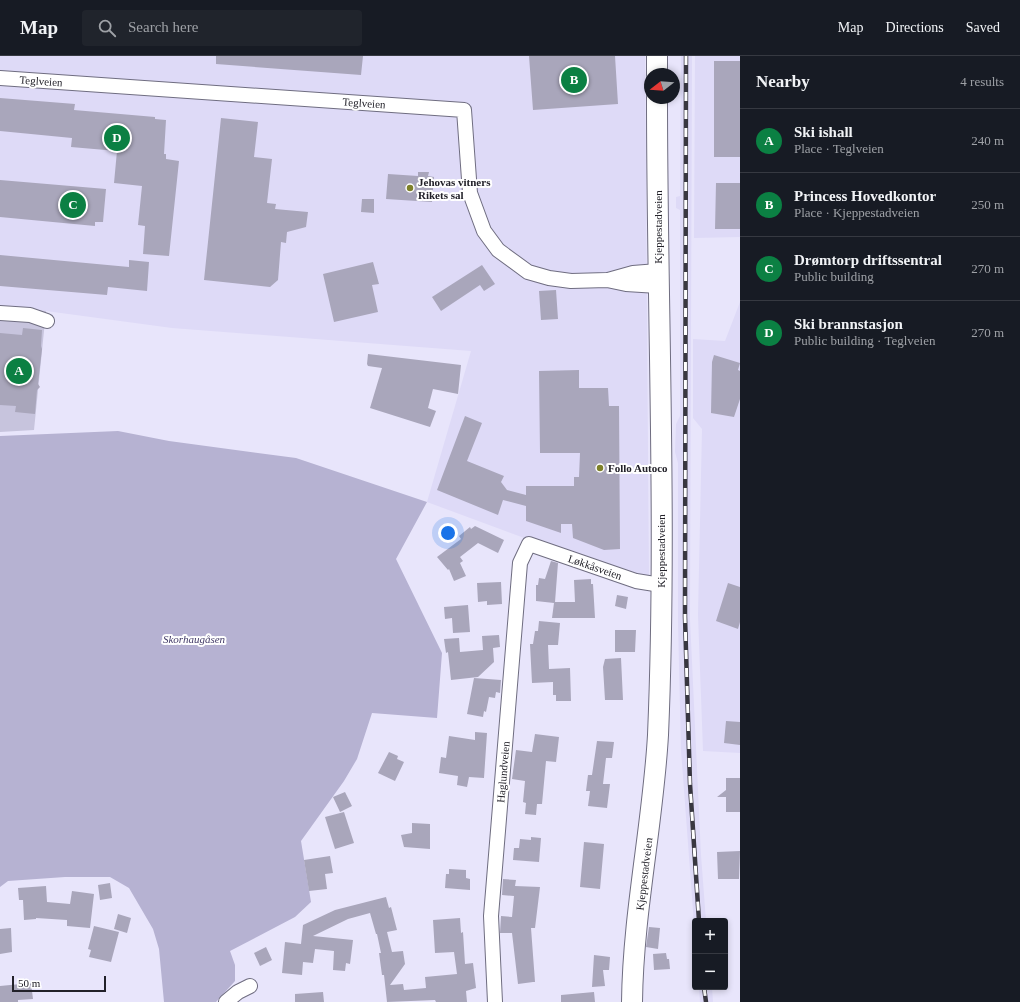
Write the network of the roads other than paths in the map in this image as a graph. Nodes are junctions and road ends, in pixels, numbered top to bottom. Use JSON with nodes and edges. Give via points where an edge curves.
{"nodes":[{"id":1,"x":657,"y":56,"type":"edge"},
{"id":2,"x":657,"y":68,"type":"edge"},
{"id":3,"x":0,"y":78,"type":"edge"},
{"id":4,"x":657,"y":104,"type":"edge"},
{"id":5,"x":658,"y":278,"type":"junction"},
{"id":6,"x":0,"y":313,"type":"edge"},
{"id":7,"x":47,"y":321,"type":"dead end"},
{"id":8,"x":529,"y":544,"type":"joint"},
{"id":9,"x":661,"y":585,"type":"junction"},
{"id":10,"x":250,"y":986,"type":"dead end"},
{"id":11,"x":226,"y":1002,"type":"edge"},
{"id":12,"x":495,"y":1002,"type":"edge"},
{"id":13,"x":632,"y":1002,"type":"edge"}],
"edges":[{"from":1,"to":2,"type":"main road"},
{"from":3,"to":5,"type":"street","name":"Teglveien","via":[[464,110],[470,193],[479,220],[491,242],[517,265],[538,276],[559,280],[607,280],[626,284]]},
{"from":4,"to":5,"type":"main road","name":"Kjeppestadveien"},
{"from":5,"to":9,"type":"main road","name":"Kjeppestadveien"},
{"from":6,"to":7,"type":"street","via":[[30,315]]},
{"from":8,"to":9,"type":"street","name":"Løkkåsveien","via":[[636,581]]},
{"from":8,"to":12,"type":"street","name":"Haglundveien","via":[[520,563],[491,916]]},
{"from":9,"to":13,"type":"main road","name":"Kjeppestadveien","via":[[655,773]]},
{"from":10,"to":11,"type":"street"}]}
